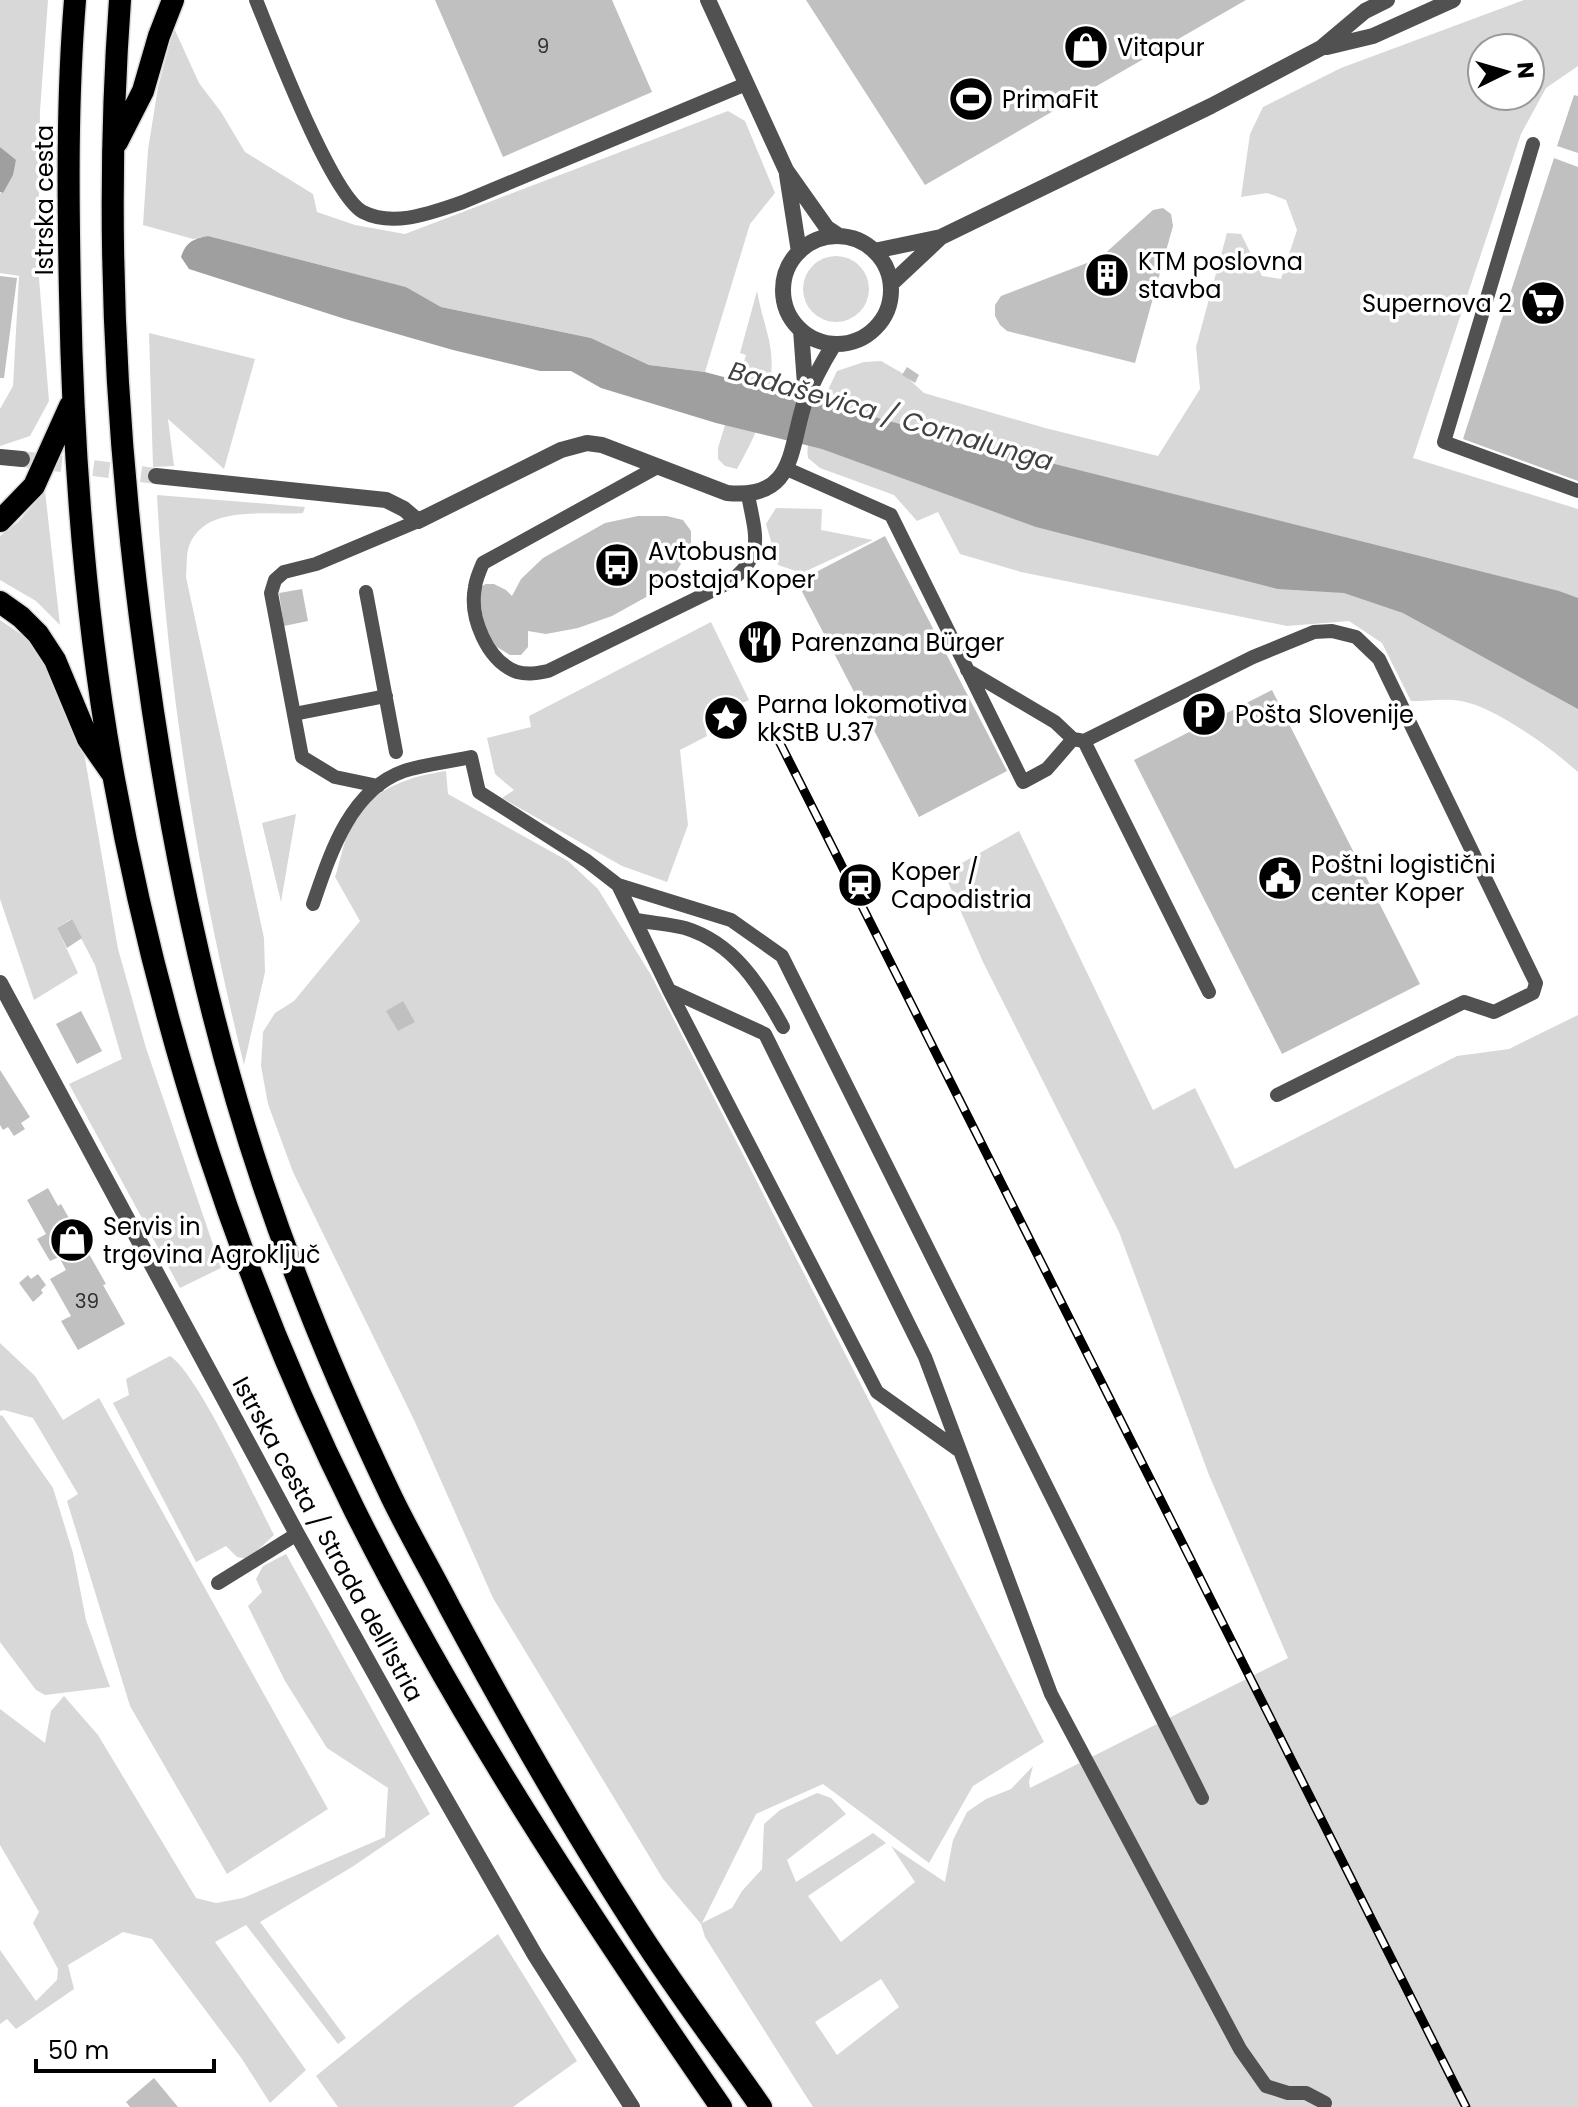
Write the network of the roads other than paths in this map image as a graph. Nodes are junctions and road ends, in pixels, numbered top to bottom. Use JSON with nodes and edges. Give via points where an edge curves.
{"nodes":[{"id":1,"x":75,"y":0,"type":"edge"},
{"id":2,"x":120,"y":0,"type":"edge"},
{"id":3,"x":173,"y":0,"type":"edge"},
{"id":4,"x":256,"y":0,"type":"edge"},
{"id":5,"x":708,"y":0,"type":"edge"},
{"id":6,"x":1387,"y":0,"type":"edge"},
{"id":7,"x":1453,"y":0,"type":"edge"},
{"id":8,"x":1321,"y":48,"type":"junction"},
{"id":9,"x":746,"y":84,"type":"junction"},
{"id":10,"x":1533,"y":144,"type":"dead end"},
{"id":11,"x":113,"y":150,"type":"junction"},
{"id":12,"x":786,"y":170,"type":"junction"},
{"id":13,"x":839,"y":236,"type":"junction"},
{"id":14,"x":941,"y":237,"type":"junction"},
{"id":15,"x":874,"y":251,"type":"junction"},
{"id":16,"x":799,"y":252,"type":"junction"},
{"id":17,"x":891,"y":284,"type":"junction"},
{"id":18,"x":801,"y":330,"type":"junction"},
{"id":19,"x":834,"y":344,"type":"junction"},
{"id":20,"x":806,"y":400,"type":"junction"},
{"id":21,"x":72,"y":401,"type":"junction"},
{"id":22,"x":0,"y":457,"type":"edge"},
{"id":23,"x":22,"y":459,"type":"tunnel mouth"},
{"id":24,"x":659,"y":466,"type":"junction"},
{"id":25,"x":787,"y":469,"type":"junction"},
{"id":26,"x":156,"y":476,"type":"tunnel mouth"},
{"id":27,"x":1578,"y":491,"type":"edge"},
{"id":28,"x":748,"y":495,"type":"junction"},
{"id":29,"x":0,"y":521,"type":"edge"},
{"id":30,"x":418,"y":521,"type":"junction"},
{"id":31,"x":366,"y":592,"type":"dead end"},
{"id":32,"x":0,"y":602,"type":"edge"},
{"id":33,"x":967,"y":670,"type":"junction"},
{"id":34,"x":386,"y":696,"type":"junction"},
{"id":35,"x":294,"y":714,"type":"junction"},
{"id":36,"x":1079,"y":740,"type":"junction"},
{"id":37,"x":396,"y":752,"type":"dead end"},
{"id":38,"x":113,"y":775,"type":"junction"},
{"id":39,"x":378,"y":786,"type":"junction"},
{"id":40,"x":618,"y":885,"type":"junction"},
{"id":41,"x":313,"y":904,"type":"dead end"},
{"id":42,"x":636,"y":920,"type":"junction"},
{"id":43,"x":0,"y":983,"type":"edge"},
{"id":44,"x":669,"y":990,"type":"junction"},
{"id":45,"x":1209,"y":992,"type":"dead end"},
{"id":46,"x":783,"y":1027,"type":"dead end"},
{"id":47,"x":1277,"y":1095,"type":"dead end"},
{"id":48,"x":957,"y":1449,"type":"junction"},
{"id":49,"x":297,"y":1534,"type":"junction"},
{"id":50,"x":218,"y":1583,"type":"dead end"},
{"id":51,"x":1202,"y":1798,"type":"dead end"},
{"id":52,"x":1325,"y":2103,"type":"dead end"},
{"id":53,"x":632,"y":2107,"type":"edge"},
{"id":54,"x":721,"y":2107,"type":"edge"},
{"id":55,"x":761,"y":2107,"type":"edge"}],
"edges":[{"from":1,"to":21,"type":"highway","name":"Istrska cesta","via":[[68,158]]},
{"from":2,"to":11,"type":"highway"},
{"from":3,"to":11,"type":"highway","via":[[143,91]]},
{"from":4,"to":9,"type":"lane","via":[[336,183],[361,211],[391,219],[422,216],[463,202]]},
{"from":5,"to":9,"type":"street"},
{"from":6,"to":8,"type":"street","via":[[1365,11]]},
{"from":7,"to":8,"type":"street","via":[[1373,36]]},
{"from":8,"to":14,"type":"street"},
{"from":9,"to":12,"type":"street"},
{"from":10,"to":27,"type":"lane","via":[[1444,442]]},
{"from":11,"to":55,"type":"highway","via":[[116,375],[132,559],[159,758],[207,990],[263,1183],[316,1326],[393,1500],[496,1694],[633,1923]]},
{"from":12,"to":13,"type":"street","via":[[827,228]]},
{"from":12,"to":16,"type":"street"},
{"from":13,"to":15,"type":"street"},
{"from":13,"to":16,"type":"street","via":[[817,240]]},
{"from":14,"to":15,"type":"street"},
{"from":14,"to":17,"type":"street"},
{"from":15,"to":17,"type":"street"},
{"from":16,"to":18,"type":"street","via":[[787,270],[783,292],[788,313]]},
{"from":17,"to":19,"type":"street","via":[[887,311],[872,332]]},
{"from":18,"to":19,"type":"street"},
{"from":18,"to":20,"type":"street"},
{"from":19,"to":20,"type":"street"},
{"from":20,"to":25,"type":"street"},
{"from":21,"to":29,"type":"highway","via":[[34,486]]},
{"from":21,"to":38,"type":"highway","name":"Istrska cesta"},
{"from":22,"to":23,"type":"street"},
{"from":24,"to":28,"type":"street","via":[[727,493]]},
{"from":24,"to":28,"type":"lane","via":[[483,563],[474,589],[477,621],[492,655],[514,671],[548,671],[728,583],[746,570],[755,551]]},
{"from":24,"to":30,"type":"street","via":[[587,443],[561,450]]},
{"from":25,"to":28,"type":"street","via":[[775,482]]},
{"from":25,"to":33,"type":"lane","via":[[891,515]]},
{"from":26,"to":30,"type":"street","via":[[386,500]]},
{"from":30,"to":35,"type":"lane","via":[[316,564],[293,568],[275,580],[271,593]]},
{"from":31,"to":34,"type":"lane"},
{"from":32,"to":38,"type":"highway","via":[[38,634],[55,660],[88,739]]},
{"from":33,"to":36,"type":"lane"},
{"from":33,"to":36,"type":"lane","via":[[1023,782]]},
{"from":34,"to":35,"type":"lane"},
{"from":34,"to":37,"type":"lane"},
{"from":35,"to":39,"type":"lane","via":[[302,757],[335,777]]},
{"from":36,"to":45,"type":"lane"},
{"from":36,"to":47,"type":"lane","via":[[1314,632],[1356,637],[1379,659],[1536,983],[1533,993],[1494,1012],[1464,1002]]},
{"from":38,"to":54,"type":"highway","name":"Istrska cesta","via":[[138,899],[223,1197],[289,1366],[354,1509],[529,1820]]},
{"from":39,"to":40,"type":"lane","via":[[403,771],[471,757],[479,792]]},
{"from":39,"to":41,"type":"lane","via":[[356,806]]},
{"from":40,"to":42,"type":"lane"},
{"from":40,"to":51,"type":"lane","via":[[731,920],[782,956]]},
{"from":42,"to":44,"type":"lane"},
{"from":42,"to":46,"type":"lane","via":[[705,936],[740,961]]},
{"from":43,"to":49,"type":"street","name":"Istrska cesta / Strada dell'Istria"},
{"from":44,"to":48,"type":"lane","via":[[877,1392]]},
{"from":44,"to":48,"type":"lane","via":[[765,1034],[925,1357]]},
{"from":48,"to":52,"type":"lane","via":[[1051,1694],[1240,2049],[1266,2086],[1306,2093]]},
{"from":49,"to":50,"type":"lane"},
{"from":49,"to":53,"type":"street","name":"Istrska cesta / Strada dell'Istria","via":[[510,1915]]}]}
